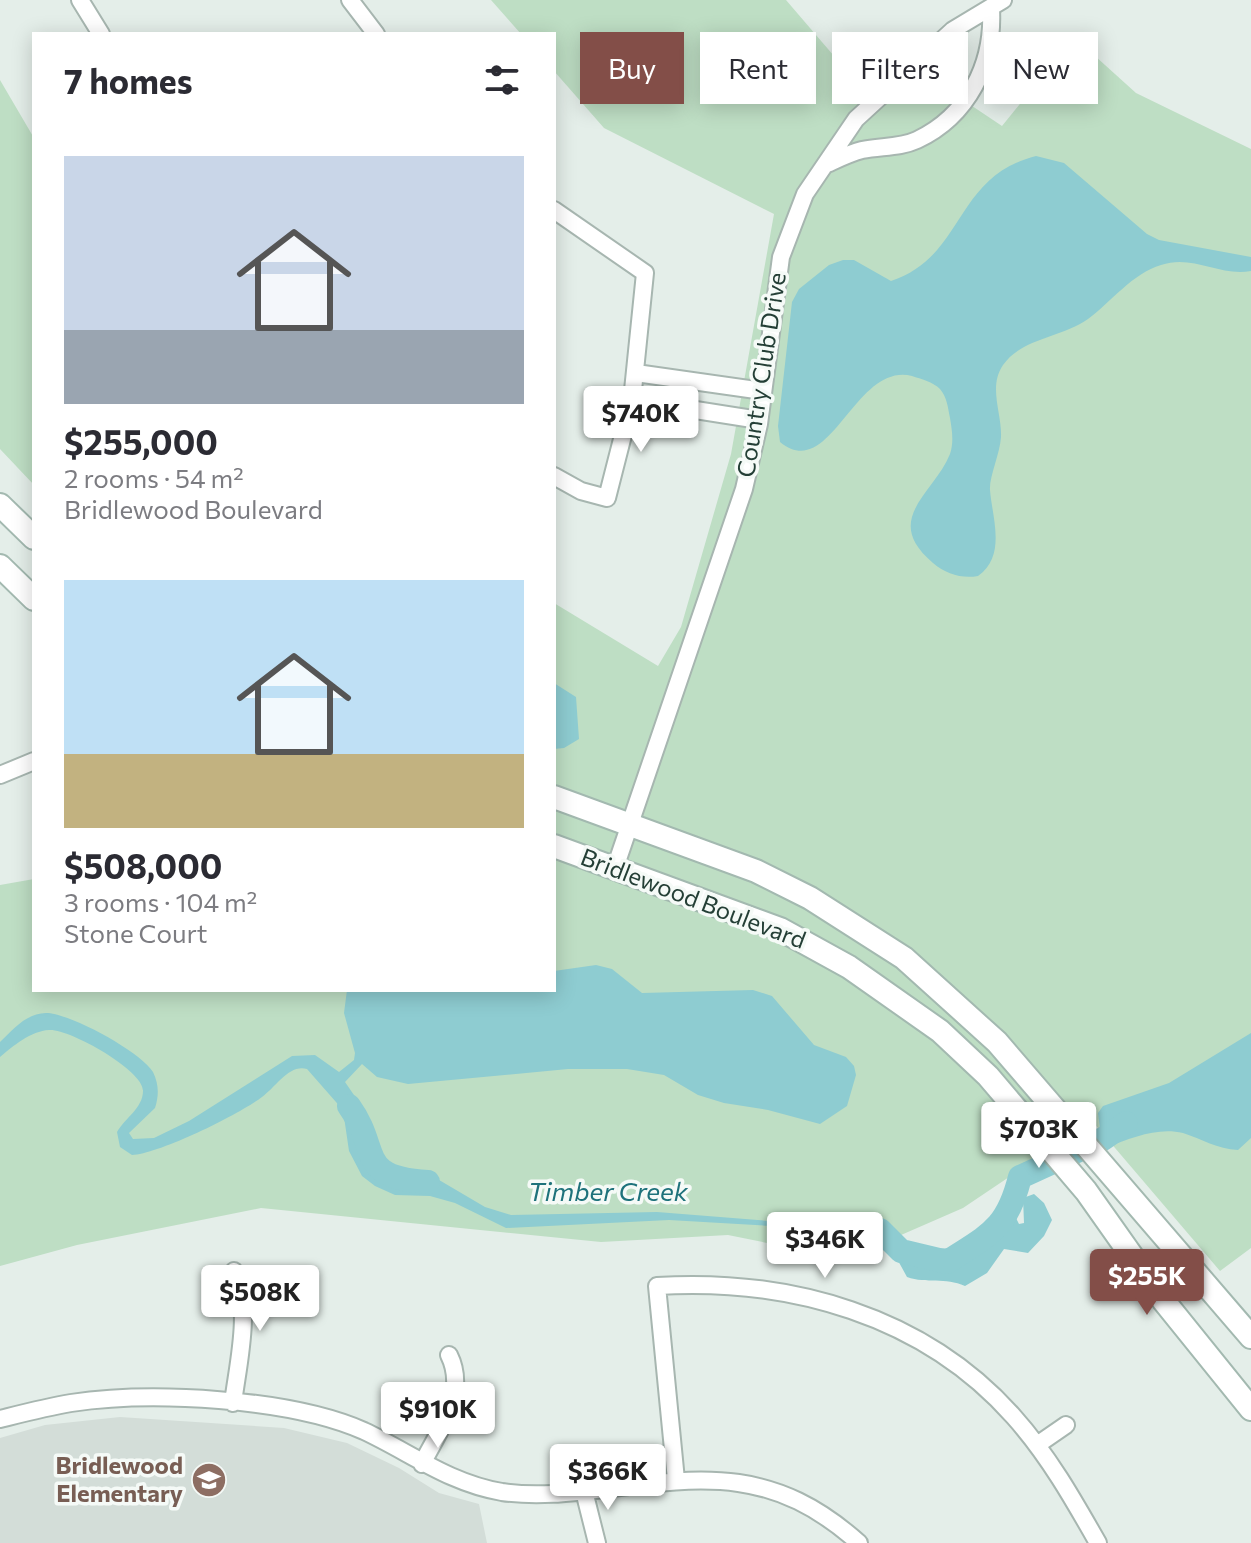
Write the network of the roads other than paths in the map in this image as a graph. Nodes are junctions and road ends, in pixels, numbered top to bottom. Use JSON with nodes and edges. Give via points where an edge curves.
{"nodes":[{"id":1,"x":80,"y":0,"type":"edge"},
{"id":2,"x":350,"y":0,"type":"edge"},
{"id":3,"x":974,"y":0,"type":"edge"},
{"id":4,"x":997,"y":5,"type":"edge"},
{"id":5,"x":100,"y":32,"type":"edge"},
{"id":6,"x":374,"y":32,"type":"edge"},
{"id":7,"x":827,"y":164,"type":"junction"},
{"id":8,"x":556,"y":211,"type":"edge"},
{"id":9,"x":636,"y":373,"type":"junction"},
{"id":10,"x":763,"y":391,"type":"junction"},
{"id":11,"x":632,"y":400,"type":"junction"},
{"id":12,"x":759,"y":420,"type":"junction"},
{"id":13,"x":556,"y":477,"type":"edge"},
{"id":14,"x":0,"y":505,"type":"edge"},
{"id":15,"x":32,"y":536,"type":"edge"},
{"id":16,"x":0,"y":566,"type":"edge"},
{"id":17,"x":32,"y":597,"type":"edge"},
{"id":18,"x":32,"y":762,"type":"edge"},
{"id":19,"x":0,"y":775,"type":"edge"},
{"id":20,"x":556,"y":798,"type":"edge"},
{"id":21,"x":630,"y":823,"type":"junction"},
{"id":22,"x":556,"y":847,"type":"edge"},
{"id":23,"x":615,"y":868,"type":"junction"},
{"id":24,"x":234,"y":1271,"type":"dead end"},
{"id":25,"x":1251,"y":1337,"type":"edge"},
{"id":26,"x":449,"y":1355,"type":"dead end"},
{"id":27,"x":233,"y":1403,"type":"junction"},
{"id":28,"x":1251,"y":1409,"type":"edge"},
{"id":29,"x":0,"y":1419,"type":"edge"},
{"id":30,"x":1066,"y":1425,"type":"dead end"},
{"id":31,"x":1037,"y":1445,"type":"junction"},
{"id":32,"x":422,"y":1464,"type":"junction"},
{"id":33,"x":676,"y":1480,"type":"junction"},
{"id":34,"x":584,"y":1491,"type":"junction"},
{"id":35,"x":597,"y":1543,"type":"edge"},
{"id":36,"x":859,"y":1543,"type":"edge"},
{"id":37,"x":1098,"y":1543,"type":"edge"}],
"edges":[{"from":1,"to":5,"type":"street"},
{"from":2,"to":6,"type":"street"},
{"from":3,"to":4,"type":"street"},
{"from":4,"to":7,"type":"street","name":"Country Club Drive","via":[[953,30],[856,119]]},
{"from":4,"to":7,"type":"street","via":[[986,55],[970,98],[957,113],[915,141],[860,150]]},
{"from":7,"to":10,"type":"street","name":"Country Club Drive","via":[[805,194],[784,246]]},
{"from":8,"to":9,"type":"street","via":[[645,273]]},
{"from":9,"to":10,"type":"street"},
{"from":9,"to":11,"type":"street"},
{"from":10,"to":12,"type":"street","name":"Country Club Drive"},
{"from":11,"to":12,"type":"street"},
{"from":11,"to":13,"type":"street","via":[[607,498]]},
{"from":12,"to":21,"type":"street","name":"Country Club Drive","via":[[737,514]]},
{"from":14,"to":15,"type":"main road"},
{"from":16,"to":17,"type":"main road"},
{"from":18,"to":19,"type":"street"},
{"from":20,"to":21,"type":"main road","name":"Bridlewood Boulevard"},
{"from":21,"to":23,"type":"street","name":"Country Club Drive"},
{"from":21,"to":25,"type":"main road","name":"Bridlewood Boulevard","via":[[770,877],[878,940],[970,1014],[1051,1101]]},
{"from":22,"to":23,"type":"main road","name":"Bridlewood Boulevard"},
{"from":23,"to":28,"type":"main road","name":"Bridlewood Boulevard","via":[[756,919],[849,967],[949,1039],[1027,1119],[1086,1191],[1163,1300]]},
{"from":24,"to":27,"type":"street","via":[[242,1303]]},
{"from":26,"to":32,"type":"street","via":[[457,1385]]},
{"from":27,"to":29,"type":"street","via":[[115,1399]]},
{"from":27,"to":32,"type":"street","via":[[343,1424]]},
{"from":30,"to":31,"type":"street"},
{"from":31,"to":33,"type":"street","via":[[962,1369],[860,1312],[779,1290],[657,1286]]},
{"from":31,"to":37,"type":"street"},
{"from":32,"to":34,"type":"street","via":[[466,1485],[504,1492]]},
{"from":33,"to":34,"type":"street"},
{"from":33,"to":36,"type":"street","via":[[732,1480],[767,1489],[822,1515]]},
{"from":34,"to":35,"type":"street"}]}
